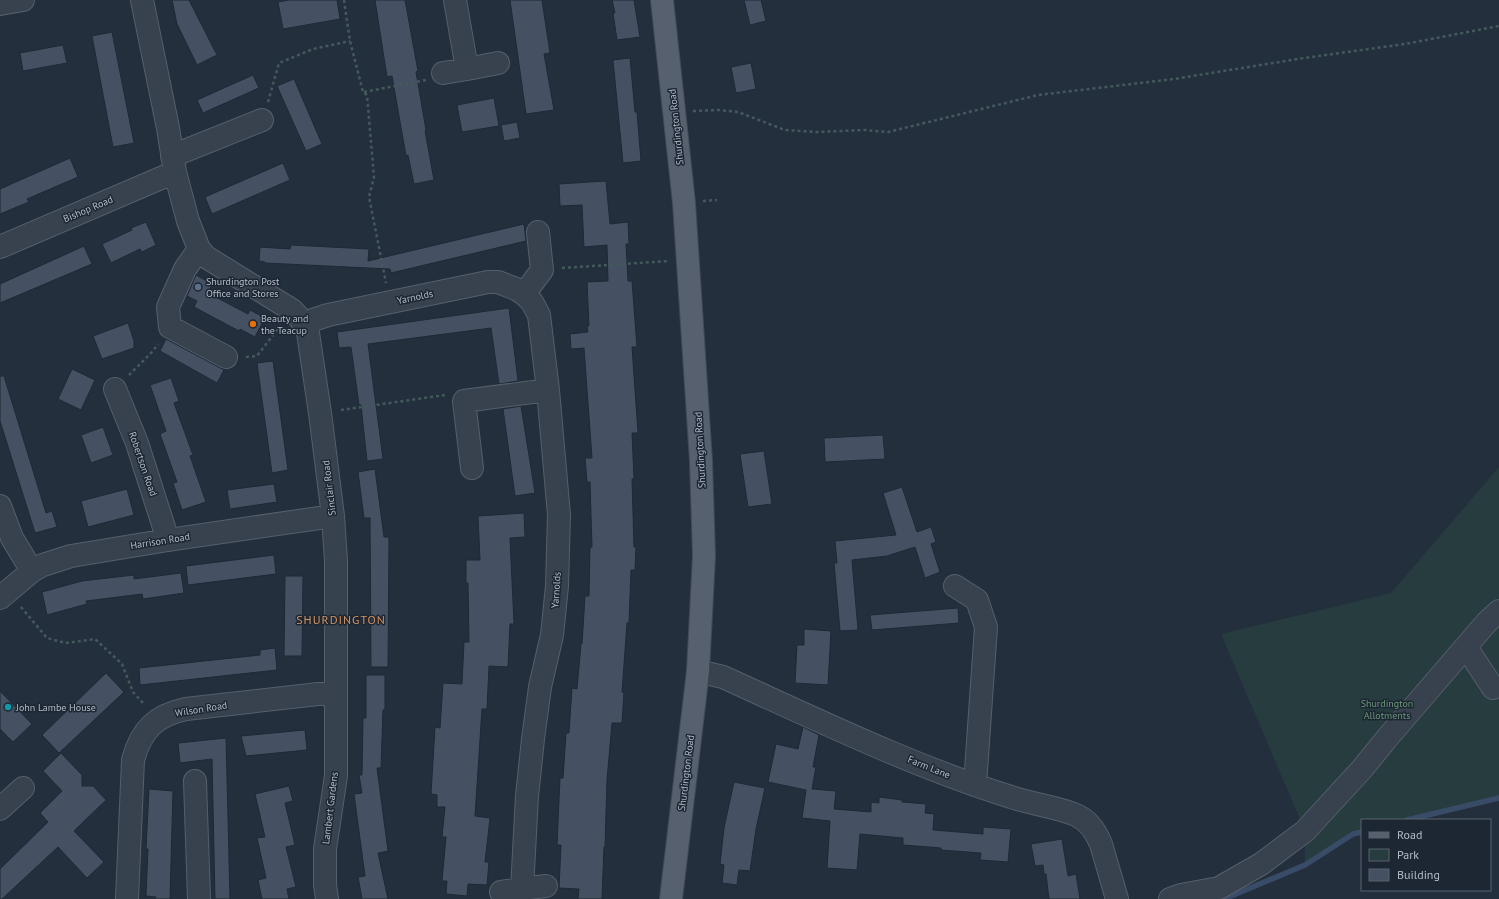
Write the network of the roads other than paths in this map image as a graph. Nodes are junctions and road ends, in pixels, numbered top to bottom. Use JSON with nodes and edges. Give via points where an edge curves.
{"nodes":[{"id":1,"x":23,"y":0,"type":"edge"},
{"id":2,"x":142,"y":0,"type":"edge"},
{"id":3,"x":455,"y":0,"type":"edge"},
{"id":4,"x":662,"y":0,"type":"edge"},
{"id":5,"x":0,"y":4,"type":"edge"},
{"id":6,"x":498,"y":63,"type":"dead end"},
{"id":7,"x":467,"y":68,"type":"junction"},
{"id":8,"x":443,"y":73,"type":"road end"},
{"id":9,"x":262,"y":120,"type":"road end"},
{"id":10,"x":174,"y":164,"type":"junction"},
{"id":11,"x":538,"y":232,"type":"dead end"},
{"id":12,"x":0,"y":247,"type":"edge"},
{"id":13,"x":199,"y":249,"type":"junction"},
{"id":14,"x":524,"y":294,"type":"junction"},
{"id":15,"x":291,"y":311,"type":"junction"},
{"id":16,"x":226,"y":357,"type":"road end"},
{"id":17,"x":115,"y":389,"type":"road end"},
{"id":18,"x":548,"y":390,"type":"junction"},
{"id":19,"x":472,"y":468,"type":"dead end"},
{"id":20,"x":0,"y":506,"type":"edge"},
{"id":21,"x":333,"y":516,"type":"junction"},
{"id":22,"x":168,"y":540,"type":"junction"},
{"id":23,"x":32,"y":571,"type":"junction"},
{"id":24,"x":955,"y":586,"type":"dead end"},
{"id":25,"x":4,"y":595,"type":"edge"},
{"id":26,"x":1499,"y":611,"type":"edge"},
{"id":27,"x":1466,"y":646,"type":"junction"},
{"id":28,"x":698,"y":671,"type":"junction"},
{"id":29,"x":1493,"y":688,"type":"dead end"},
{"id":30,"x":336,"y":692,"type":"junction"},
{"id":31,"x":196,"y":781,"type":"dead end"},
{"id":32,"x":975,"y":785,"type":"junction"},
{"id":33,"x":23,"y":788,"type":"dead end"},
{"id":34,"x":0,"y":808,"type":"edge"},
{"id":35,"x":546,"y":886,"type":"dead end"},
{"id":36,"x":522,"y":888,"type":"junction"},
{"id":37,"x":501,"y":892,"type":"dead end"},
{"id":38,"x":127,"y":899,"type":"edge"},
{"id":39,"x":199,"y":899,"type":"edge"},
{"id":40,"x":327,"y":899,"type":"edge"},
{"id":41,"x":671,"y":899,"type":"edge"},
{"id":42,"x":1117,"y":899,"type":"edge"},
{"id":43,"x":1170,"y":899,"type":"edge"}],
"edges":[{"from":1,"to":5,"type":"street"},
{"from":2,"to":10,"type":"street"},
{"from":3,"to":7,"type":"street"},
{"from":4,"to":28,"type":"main road","name":"Shurdington Road","via":[[684,203],[701,461],[704,556]]},
{"from":6,"to":7,"type":"street"},
{"from":7,"to":8,"type":"street"},
{"from":9,"to":10,"type":"street","name":"Bishop Road"},
{"from":10,"to":12,"type":"street","name":"Bishop Road"},
{"from":10,"to":13,"type":"street","via":[[188,221]]},
{"from":11,"to":14,"type":"street","via":[[542,270]]},
{"from":13,"to":15,"type":"street","via":[[206,257]]},
{"from":13,"to":16,"type":"street","via":[[185,269],[168,307],[170,327]]},
{"from":14,"to":15,"type":"street","name":"Yarnolds","via":[[508,285],[488,282],[328,315]]},
{"from":14,"to":18,"type":"street","name":"Yarnolds","via":[[539,314]]},
{"from":15,"to":21,"type":"street","name":"Sinclair Road","via":[[308,333]]},
{"from":17,"to":22,"type":"street","name":"Robertson Road","via":[[137,442]]},
{"from":18,"to":19,"type":"street","via":[[464,401]]},
{"from":18,"to":36,"type":"street","name":"Yarnolds","via":[[559,515],[557,586],[552,635],[540,687],[533,739]]},
{"from":20,"to":23,"type":"street","via":[[12,538]]},
{"from":21,"to":22,"type":"street","name":"Harrison Road"},
{"from":21,"to":30,"type":"street","name":"Sinclair Road","via":[[336,561]]},
{"from":22,"to":23,"type":"street","name":"Harrison Road","via":[[71,556]]},
{"from":23,"to":25,"type":"street","name":"Harrison Road"},
{"from":24,"to":32,"type":"street","via":[[977,600],[986,627]]},
{"from":26,"to":27,"type":"street"},
{"from":27,"to":29,"type":"street"},
{"from":27,"to":43,"type":"street","via":[[1305,832],[1261,864],[1218,888]]},
{"from":28,"to":32,"type":"street","name":"Farm Lane","via":[[723,677],[869,743]]},
{"from":28,"to":41,"type":"main road","name":"Shurdington Road"},
{"from":30,"to":38,"type":"street","name":"Wilson Road","via":[[186,709],[172,713],[149,727],[141,737],[133,760]]},
{"from":30,"to":40,"type":"street","name":"Lambert Gardens","via":[[336,776],[324,863]]},
{"from":31,"to":39,"type":"street"},
{"from":32,"to":42,"type":"street","name":"Farm Lane","via":[[1076,815],[1084,821],[1101,844]]},
{"from":33,"to":34,"type":"street"},
{"from":35,"to":36,"type":"street"},
{"from":36,"to":37,"type":"street"}]}
